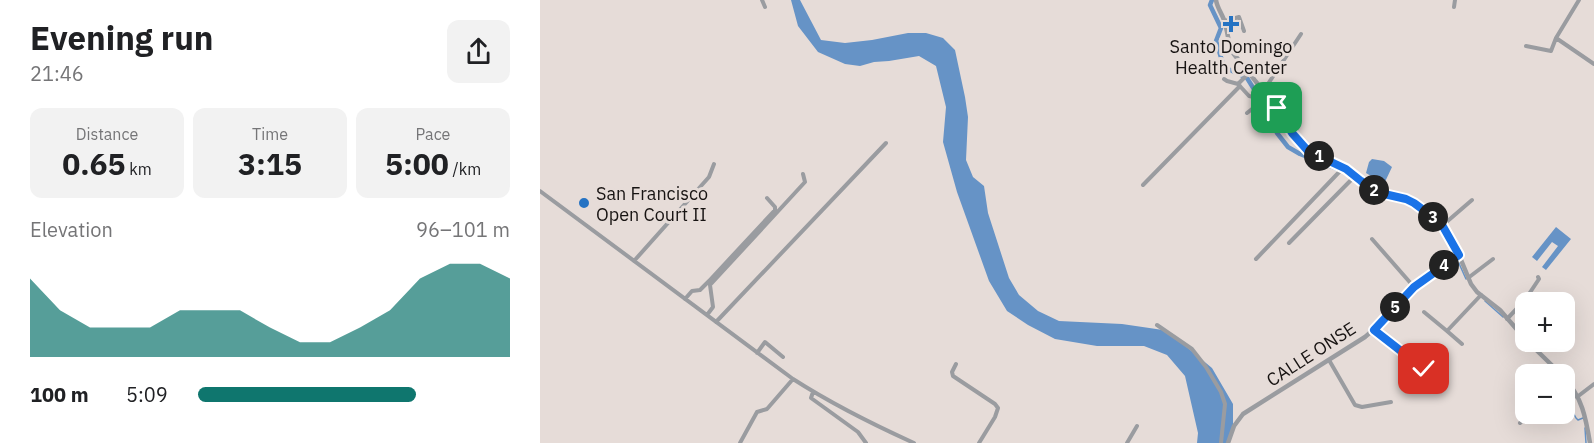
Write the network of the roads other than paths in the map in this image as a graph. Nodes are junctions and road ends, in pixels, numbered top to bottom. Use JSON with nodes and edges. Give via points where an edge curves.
{"nodes":[{"id":1,"x":762,"y":0,"type":"edge"},
{"id":2,"x":1216,"y":0,"type":"edge"},
{"id":3,"x":1455,"y":0,"type":"edge"},
{"id":4,"x":1580,"y":0,"type":"edge"},
{"id":5,"x":765,"y":7,"type":"dead end"},
{"id":6,"x":1454,"y":7,"type":"dead end"},
{"id":7,"x":1225,"y":21,"type":"junction"},
{"id":8,"x":1244,"y":31,"type":"dead end"},
{"id":9,"x":1301,"y":33,"type":"dead end"},
{"id":10,"x":1556,"y":38,"type":"junction"},
{"id":11,"x":1526,"y":46,"type":"dead end"},
{"id":12,"x":1594,"y":64,"type":"edge"},
{"id":13,"x":1246,"y":75,"type":"junction"},
{"id":14,"x":1224,"y":79,"type":"dead end"},
{"id":15,"x":1239,"y":85,"type":"junction"},
{"id":16,"x":1264,"y":90,"type":"junction"},
{"id":17,"x":1247,"y":113,"type":"dead end"},
{"id":18,"x":886,"y":143,"type":"dead end"},
{"id":19,"x":714,"y":164,"type":"dead end"},
{"id":20,"x":1343,"y":168,"type":"junction"},
{"id":21,"x":803,"y":174,"type":"dead end"},
{"id":22,"x":1355,"y":176,"type":"junction"},
{"id":23,"x":1143,"y":185,"type":"dead end"},
{"id":24,"x":540,"y":191,"type":"edge"},
{"id":25,"x":767,"y":198,"type":"dead end"},
{"id":26,"x":1472,"y":200,"type":"dead end"},
{"id":27,"x":1443,"y":225,"type":"junction"},
{"id":28,"x":1372,"y":240,"type":"dead end"},
{"id":29,"x":1289,"y":243,"type":"dead end"},
{"id":30,"x":1457,"y":257,"type":"junction"},
{"id":31,"x":1256,"y":259,"type":"dead end"},
{"id":32,"x":1493,"y":259,"type":"dead end"},
{"id":33,"x":634,"y":261,"type":"junction"},
{"id":34,"x":1468,"y":278,"type":"junction"},
{"id":35,"x":1538,"y":278,"type":"dead end"},
{"id":36,"x":1414,"y":287,"type":"junction"},
{"id":37,"x":1480,"y":296,"type":"junction"},
{"id":38,"x":685,"y":299,"type":"junction"},
{"id":39,"x":1424,"y":312,"type":"dead end"},
{"id":40,"x":707,"y":315,"type":"junction"},
{"id":41,"x":1507,"y":318,"type":"junction"},
{"id":42,"x":716,"y":322,"type":"junction"},
{"id":43,"x":1157,"y":325,"type":"dead end"},
{"id":44,"x":1515,"y":327,"type":"edge"},
{"id":45,"x":1374,"y":330,"type":"junction"},
{"id":46,"x":1447,"y":331,"type":"junction"},
{"id":47,"x":1462,"y":344,"type":"dead end"},
{"id":48,"x":1538,"y":352,"type":"edge"},
{"id":49,"x":757,"y":353,"type":"junction"},
{"id":50,"x":783,"y":357,"type":"dead end"},
{"id":51,"x":1329,"y":360,"type":"junction"},
{"id":52,"x":956,"y":364,"type":"dead end"},
{"id":53,"x":1551,"y":364,"type":"edge"},
{"id":54,"x":1424,"y":369,"type":"dead end"},
{"id":55,"x":793,"y":379,"type":"junction"},
{"id":56,"x":1594,"y":384,"type":"edge"},
{"id":57,"x":1575,"y":391,"type":"edge"},
{"id":58,"x":813,"y":392,"type":"junction"},
{"id":59,"x":1578,"y":397,"type":"junction"},
{"id":60,"x":1391,"y":402,"type":"dead end"},
{"id":61,"x":1137,"y":426,"type":"dead end"},
{"id":62,"x":740,"y":443,"type":"edge"},
{"id":63,"x":866,"y":443,"type":"edge"},
{"id":64,"x":914,"y":443,"type":"edge"},
{"id":65,"x":979,"y":443,"type":"edge"},
{"id":66,"x":1127,"y":443,"type":"edge"},
{"id":67,"x":1221,"y":443,"type":"edge"},
{"id":68,"x":1228,"y":443,"type":"edge"},
{"id":69,"x":1590,"y":443,"type":"edge"}],
"edges":[{"from":1,"to":5,"type":"street"},
{"from":2,"to":7,"type":"street"},
{"from":3,"to":6,"type":"street"},
{"from":4,"to":10,"type":"street"},
{"from":7,"to":8,"type":"street","via":[[1239,17]]},
{"from":7,"to":13,"type":"street","via":[[1229,47]]},
{"from":9,"to":16,"type":"street"},
{"from":10,"to":11,"type":"street","via":[[1551,51]]},
{"from":10,"to":12,"type":"street"},
{"from":13,"to":15,"type":"street"},
{"from":13,"to":16,"type":"street"},
{"from":14,"to":15,"type":"street"},
{"from":15,"to":17,"type":"street","via":[[1254,97],[1257,105]]},
{"from":15,"to":23,"type":"street"},
{"from":16,"to":20,"type":"street","via":[[1308,151]]},
{"from":18,"to":42,"type":"street"},
{"from":19,"to":33,"type":"street","via":[[709,177]]},
{"from":20,"to":22,"type":"street"},
{"from":20,"to":31,"type":"street"},
{"from":21,"to":40,"type":"street","via":[[805,182],[710,285],[713,307]]},
{"from":22,"to":27,"type":"street","via":[[1380,193],[1414,203]]},
{"from":22,"to":29,"type":"street"},
{"from":24,"to":33,"type":"street"},
{"from":25,"to":38,"type":"street","via":[[775,210],[710,281]]},
{"from":26,"to":27,"type":"street"},
{"from":27,"to":30,"type":"street"},
{"from":28,"to":36,"type":"street"},
{"from":30,"to":34,"type":"street"},
{"from":30,"to":36,"type":"street","name":"CALLE ONSE"},
{"from":32,"to":34,"type":"street"},
{"from":33,"to":38,"type":"street"},
{"from":34,"to":37,"type":"street"},
{"from":35,"to":41,"type":"street","via":[[1525,300]]},
{"from":36,"to":45,"type":"street","name":"CALLE ONSE"},
{"from":37,"to":41,"type":"street"},
{"from":37,"to":46,"type":"street"},
{"from":38,"to":40,"type":"street"},
{"from":39,"to":46,"type":"street"},
{"from":40,"to":42,"type":"street"},
{"from":41,"to":44,"type":"street"},
{"from":42,"to":49,"type":"street"},
{"from":43,"to":67,"type":"street","via":[[1192,349],[1221,392],[1225,404]]},
{"from":45,"to":51,"type":"street","name":"CALLE ONSE"},
{"from":45,"to":54,"type":"street"},
{"from":46,"to":47,"type":"street"},
{"from":48,"to":53,"type":"street"},
{"from":49,"to":50,"type":"street","via":[[765,342]]},
{"from":49,"to":55,"type":"street"},
{"from":51,"to":60,"type":"street","via":[[1355,405]]},
{"from":51,"to":68,"type":"street","name":"CALLE ONSE","via":[[1243,414]]},
{"from":52,"to":65,"type":"street","via":[[953,376],[998,408]]},
{"from":55,"to":58,"type":"street"},
{"from":55,"to":62,"type":"street","via":[[767,409],[757,412]]},
{"from":56,"to":59,"type":"street"},
{"from":57,"to":59,"type":"street"},
{"from":58,"to":63,"type":"street","via":[[811,398],[858,432]]},
{"from":58,"to":64,"type":"street"},
{"from":59,"to":69,"type":"street"},
{"from":61,"to":66,"type":"street"}]}
